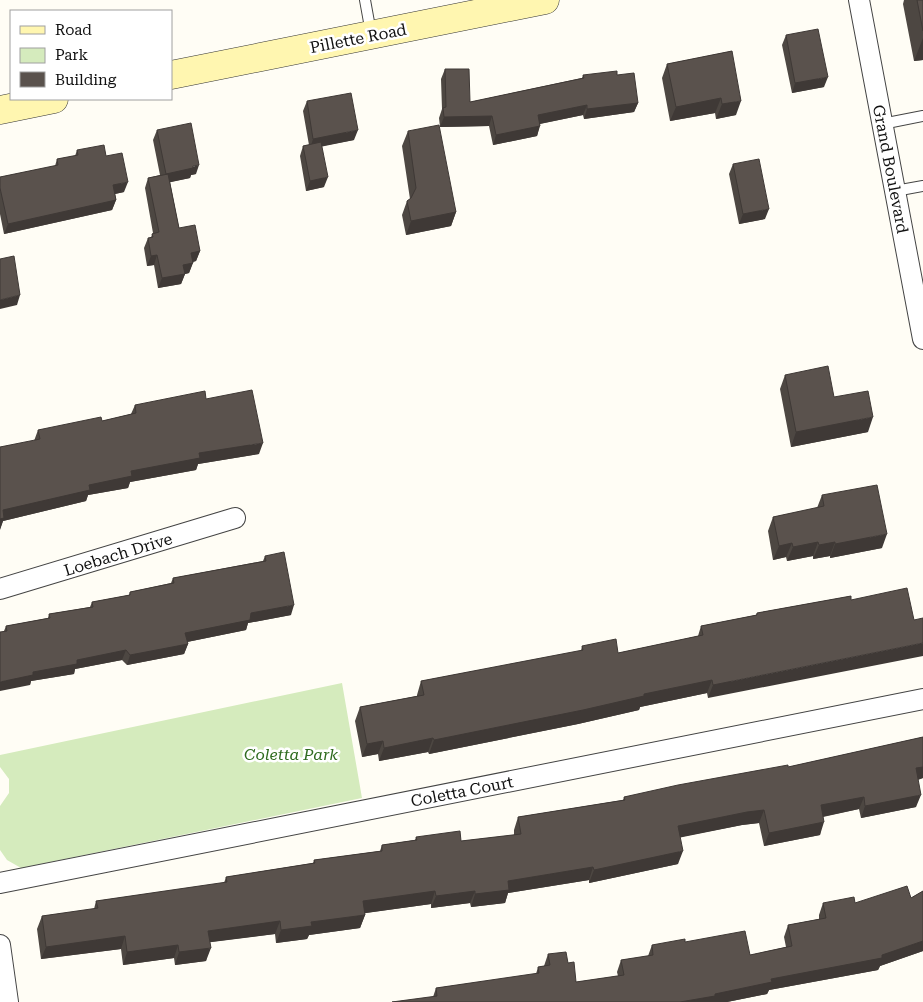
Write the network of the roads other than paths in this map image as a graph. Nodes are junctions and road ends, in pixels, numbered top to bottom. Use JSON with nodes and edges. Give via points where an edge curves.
{"nodes":[{"id":1,"x":365,"y":0,"type":"edge"},
{"id":2,"x":545,"y":0,"type":"edge"},
{"id":3,"x":859,"y":0,"type":"edge"},
{"id":4,"x":372,"y":35,"type":"junction"},
{"id":5,"x":172,"y":75,"type":"edge"},
{"id":6,"x":49,"y":100,"type":"edge"},
{"id":7,"x":0,"y":110,"type":"edge"},
{"id":8,"x":923,"y":116,"type":"edge"},
{"id":9,"x":882,"y":124,"type":"junction"},
{"id":10,"x":923,"y":186,"type":"edge"},
{"id":11,"x":895,"y":191,"type":"junction"},
{"id":12,"x":923,"y":339,"type":"edge"},
{"id":13,"x":235,"y":518,"type":"dead end"},
{"id":14,"x":0,"y":589,"type":"edge"},
{"id":15,"x":923,"y":699,"type":"edge"},
{"id":16,"x":0,"y":883,"type":"edge"},
{"id":17,"x":0,"y":945,"type":"edge"},
{"id":18,"x":8,"y":1002,"type":"edge"}],
"edges":[{"from":1,"to":4,"type":"lane"},
{"from":2,"to":4,"type":"street","name":"Pillette Road"},
{"from":3,"to":9,"type":"street","name":"Grand Boulevard"},
{"from":4,"to":5,"type":"street","name":"Pillette Road"},
{"from":6,"to":7,"type":"street"},
{"from":8,"to":9,"type":"lane"},
{"from":9,"to":11,"type":"street","name":"Grand Boulevard"},
{"from":10,"to":11,"type":"lane"},
{"from":11,"to":12,"type":"street","name":"Grand Boulevard"},
{"from":13,"to":14,"type":"street","name":"Loebach Drive"},
{"from":15,"to":16,"type":"street","name":"Coletta Court"},
{"from":17,"to":18,"type":"street"}]}
